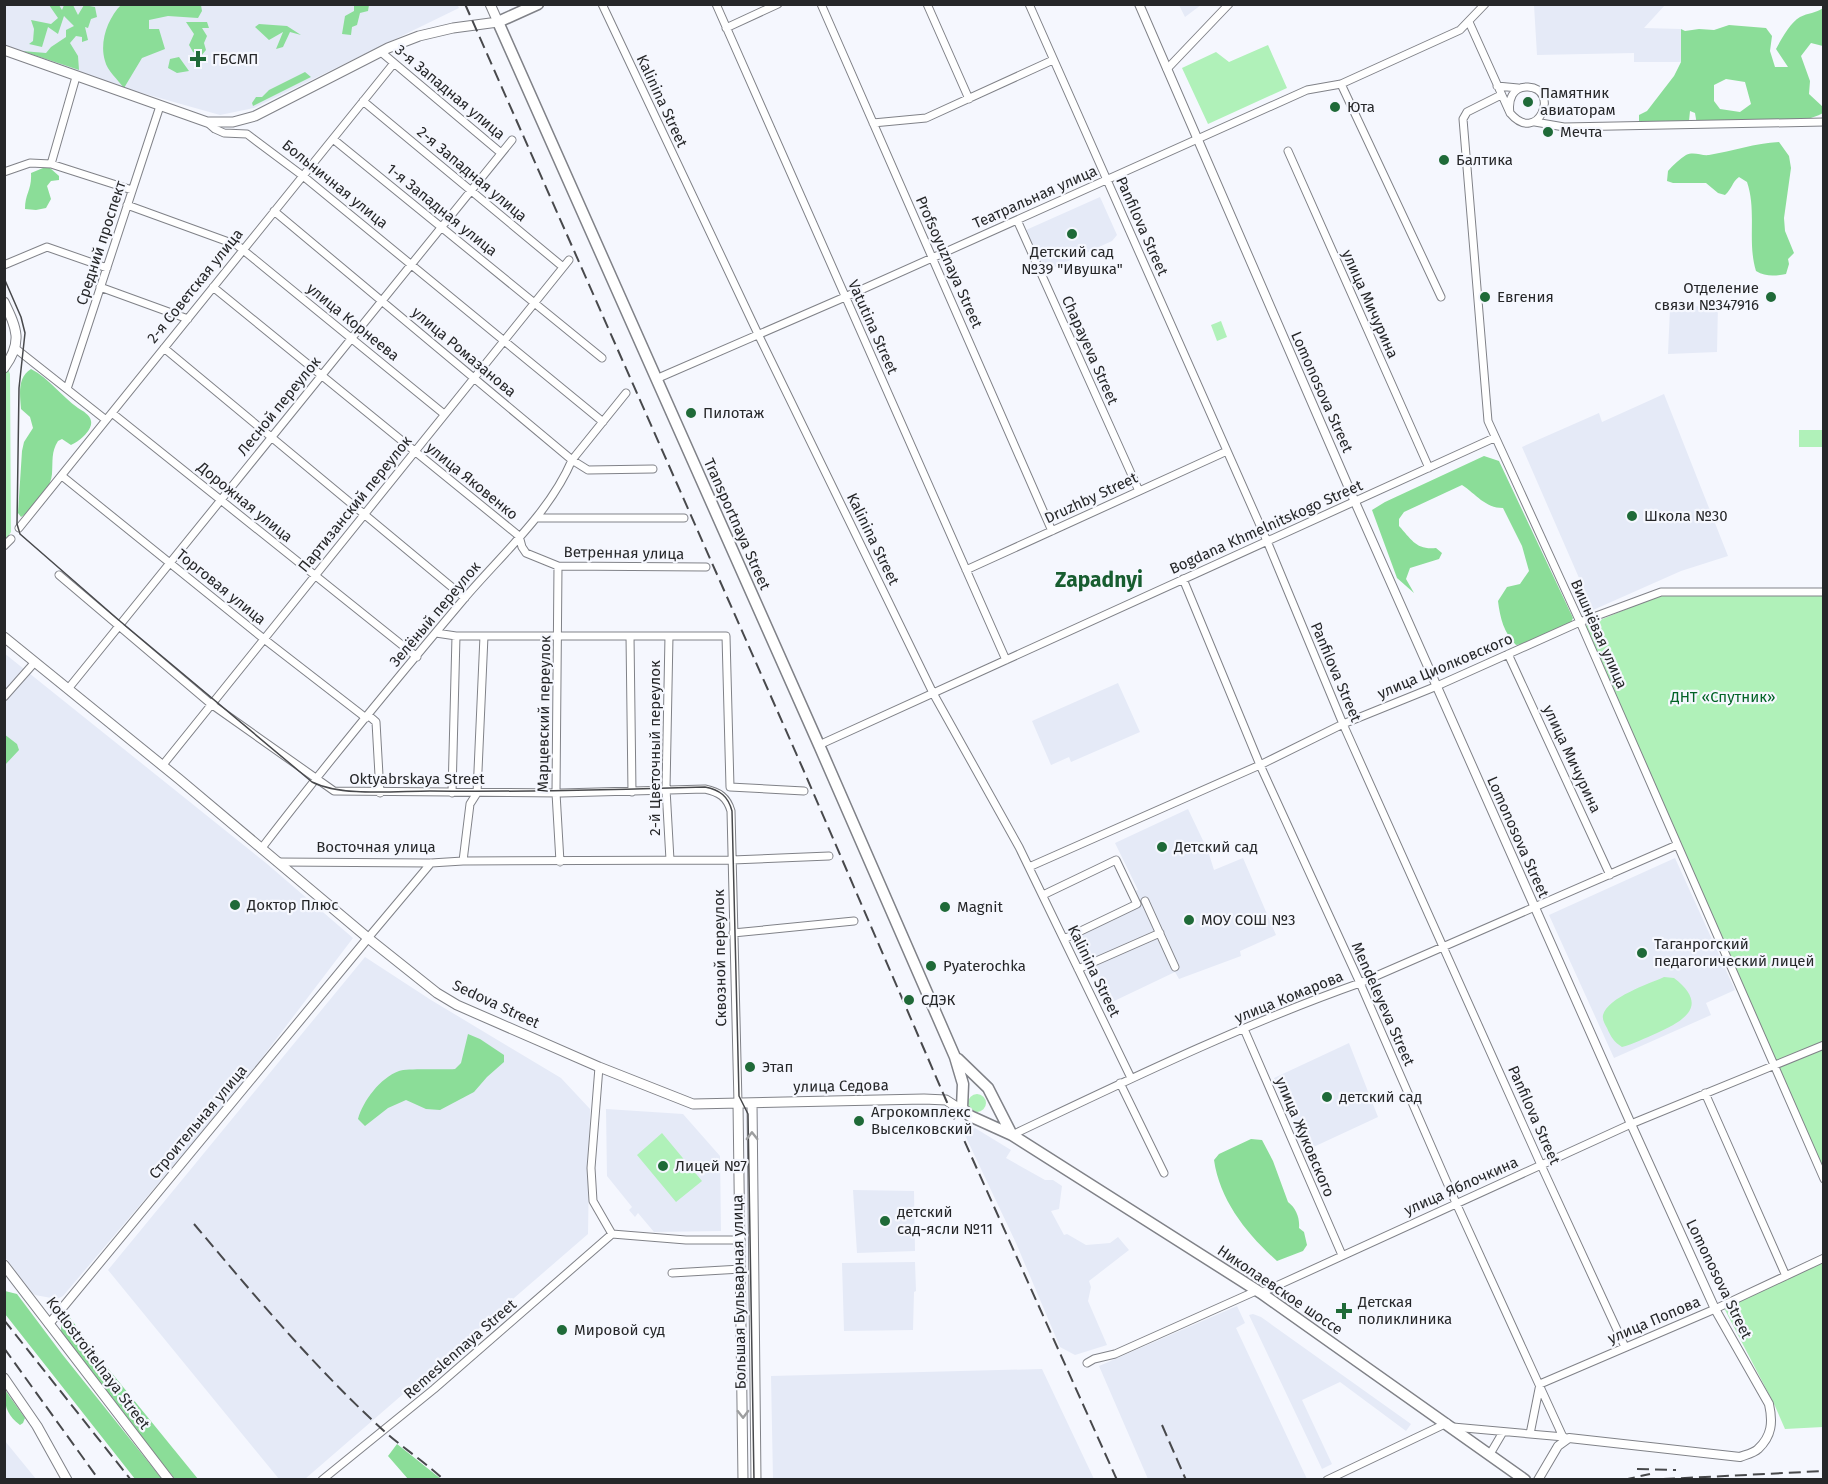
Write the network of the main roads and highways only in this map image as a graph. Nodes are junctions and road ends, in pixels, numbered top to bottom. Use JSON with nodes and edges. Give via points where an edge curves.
{"nodes":[{"id":1,"x":490,"y":4,"type":"edge"},
{"id":2,"x":538,"y":4,"type":"edge"},
{"id":3,"x":498,"y":22,"type":"junction"},
{"id":4,"x":4,"y":50,"type":"edge"},
{"id":5,"x":4,"y":302,"type":"edge"},
{"id":6,"x":4,"y":368,"type":"edge"},
{"id":7,"x":4,"y":637,"type":"edge"},
{"id":8,"x":955,"y":1057,"type":"junction"},
{"id":9,"x":964,"y":1091,"type":"junction"},
{"id":10,"x":991,"y":1092,"type":"junction"},
{"id":11,"x":946,"y":1100,"type":"junction"},
{"id":12,"x":738,"y":1103,"type":"junction"},
{"id":13,"x":752,"y":1103,"type":"junction"},
{"id":14,"x":968,"y":1114,"type":"junction"},
{"id":15,"x":1012,"y":1135,"type":"junction"},
{"id":16,"x":4,"y":1265,"type":"edge"},
{"id":17,"x":4,"y":1378,"type":"edge"},
{"id":18,"x":67,"y":1479,"type":"edge"},
{"id":19,"x":169,"y":1479,"type":"edge"},
{"id":20,"x":744,"y":1479,"type":"edge"},
{"id":21,"x":756,"y":1479,"type":"edge"},
{"id":22,"x":1525,"y":1479,"type":"edge"}],
"edges":[{"from":1,"to":3,"type":"main road","name":"Transportnaya Street"},
{"from":2,"to":3,"type":"main road"},
{"from":3,"to":4,"type":"main road","name":"Больничная улица","via":[[419,36],[255,116],[233,122],[207,122]]},
{"from":3,"to":8,"type":"main road","name":"Transportnaya Street"},
{"from":5,"to":6,"type":"main road","via":[[16,329],[14,355]]},
{"from":7,"to":12,"type":"main road","name":"Sedova Street","via":[[437,993],[457,1005],[687,1102]]},
{"from":8,"to":9,"type":"main road"},
{"from":8,"to":10,"type":"main road"},
{"from":9,"to":10,"type":"main road","via":[[980,1084]]},
{"from":9,"to":11,"type":"main road","name":"улица Седова"},
{"from":9,"to":14,"type":"main road","via":[[961,1102]]},
{"from":10,"to":14,"type":"main road","via":[[994,1102],[990,1113],[981,1117]]},
{"from":10,"to":15,"type":"main road"},
{"from":11,"to":13,"type":"main road","name":"улица Седова"},
{"from":11,"to":14,"type":"main road"},
{"from":12,"to":13,"type":"main road","name":"улица Седова"},
{"from":12,"to":20,"type":"main road","name":"Большая Бульварная улица","one_way":true},
{"from":21,"to":13,"type":"main road","name":"Большая Бульварная улица","one_way":true},
{"from":14,"to":15,"type":"main road","name":"Николаевское шоссе"},
{"from":15,"to":22,"type":"main road","name":"Николаевское шоссе","via":[[1258,1292]]},
{"from":16,"to":19,"type":"main road","name":"Kotlostroitelnaya Street"},
{"from":17,"to":18,"type":"main road","via":[[37,1425]]}]}
